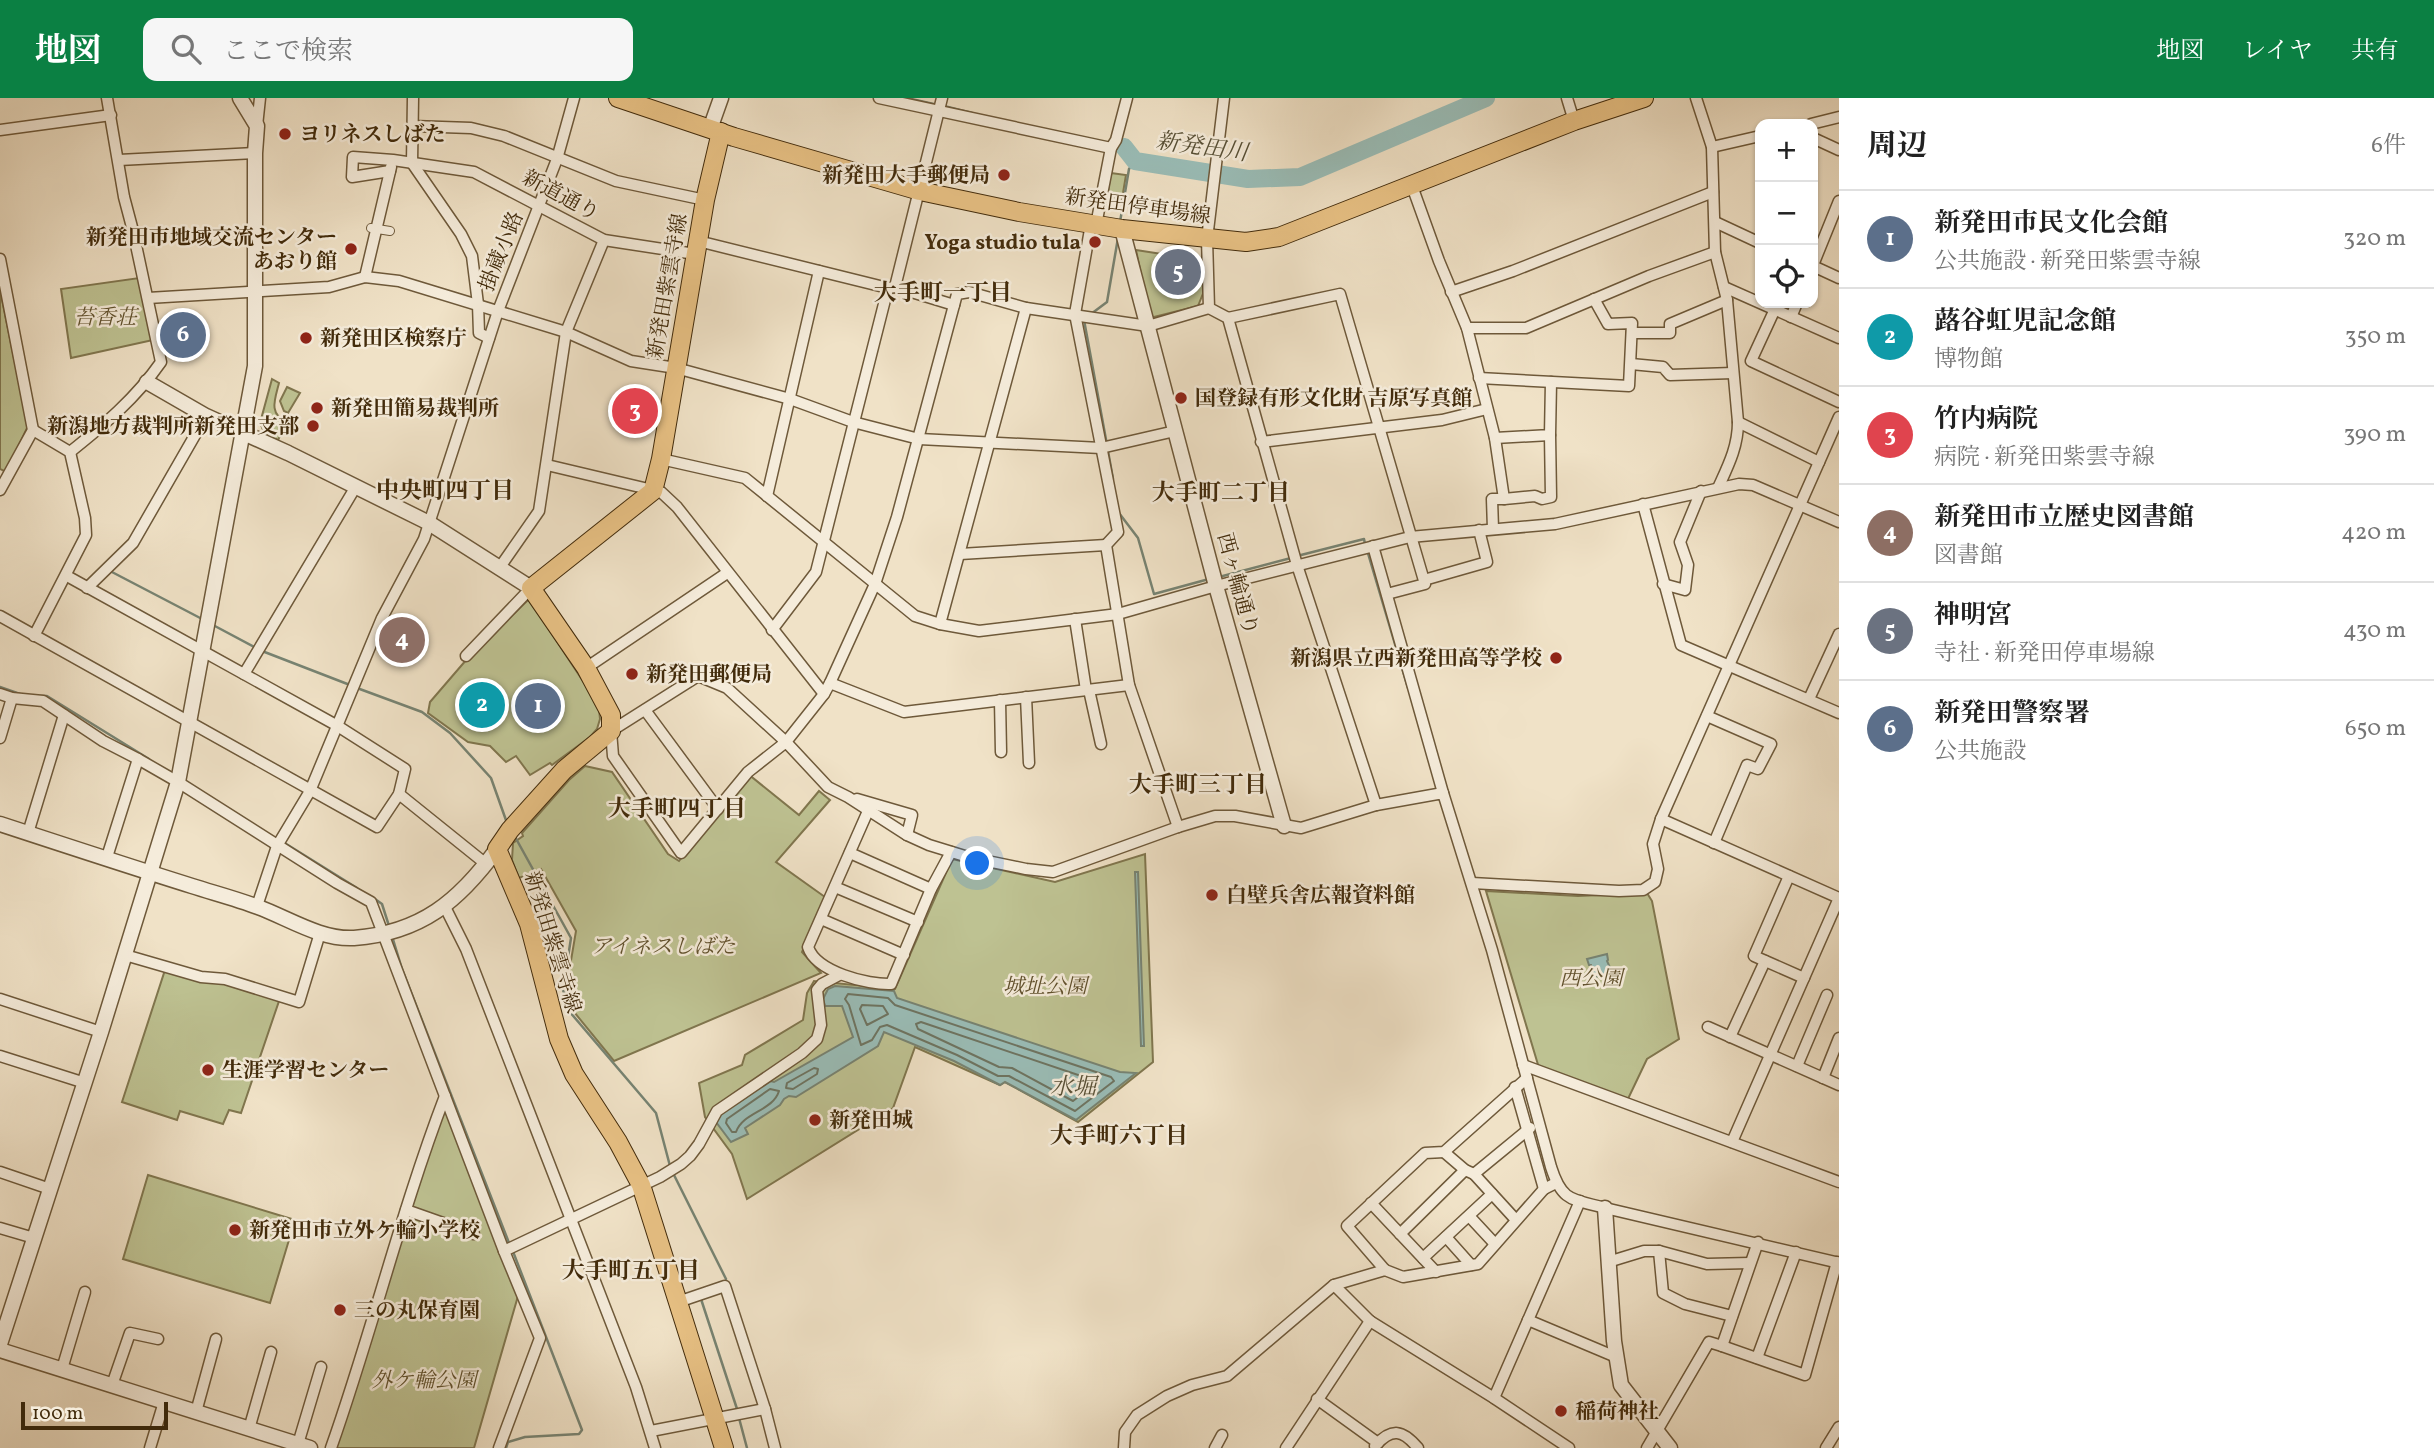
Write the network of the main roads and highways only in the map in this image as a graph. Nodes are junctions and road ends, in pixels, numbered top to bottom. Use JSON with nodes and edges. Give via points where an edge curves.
{"nodes":[{"id":1,"x":618,"y":98,"type":"edge"},
{"id":2,"x":1644,"y":98,"type":"edge"},
{"id":3,"x":715,"y":131,"type":"junction"},
{"id":4,"x":724,"y":1448,"type":"edge"}],
"edges":[{"from":1,"to":3,"type":"main road","name":"新発田停車場線"},
{"from":2,"to":3,"type":"main road","name":"新発田停車場線","via":[[1279,237],[1246,242],[1094,225],[920,191]]},
{"from":3,"to":4,"type":"main road","name":"新発田紫雲寺線","via":[[653,491],[531,588],[586,668],[611,715],[611,732],[564,770],[497,849],[529,924],[559,1039],[641,1185]]}]}
